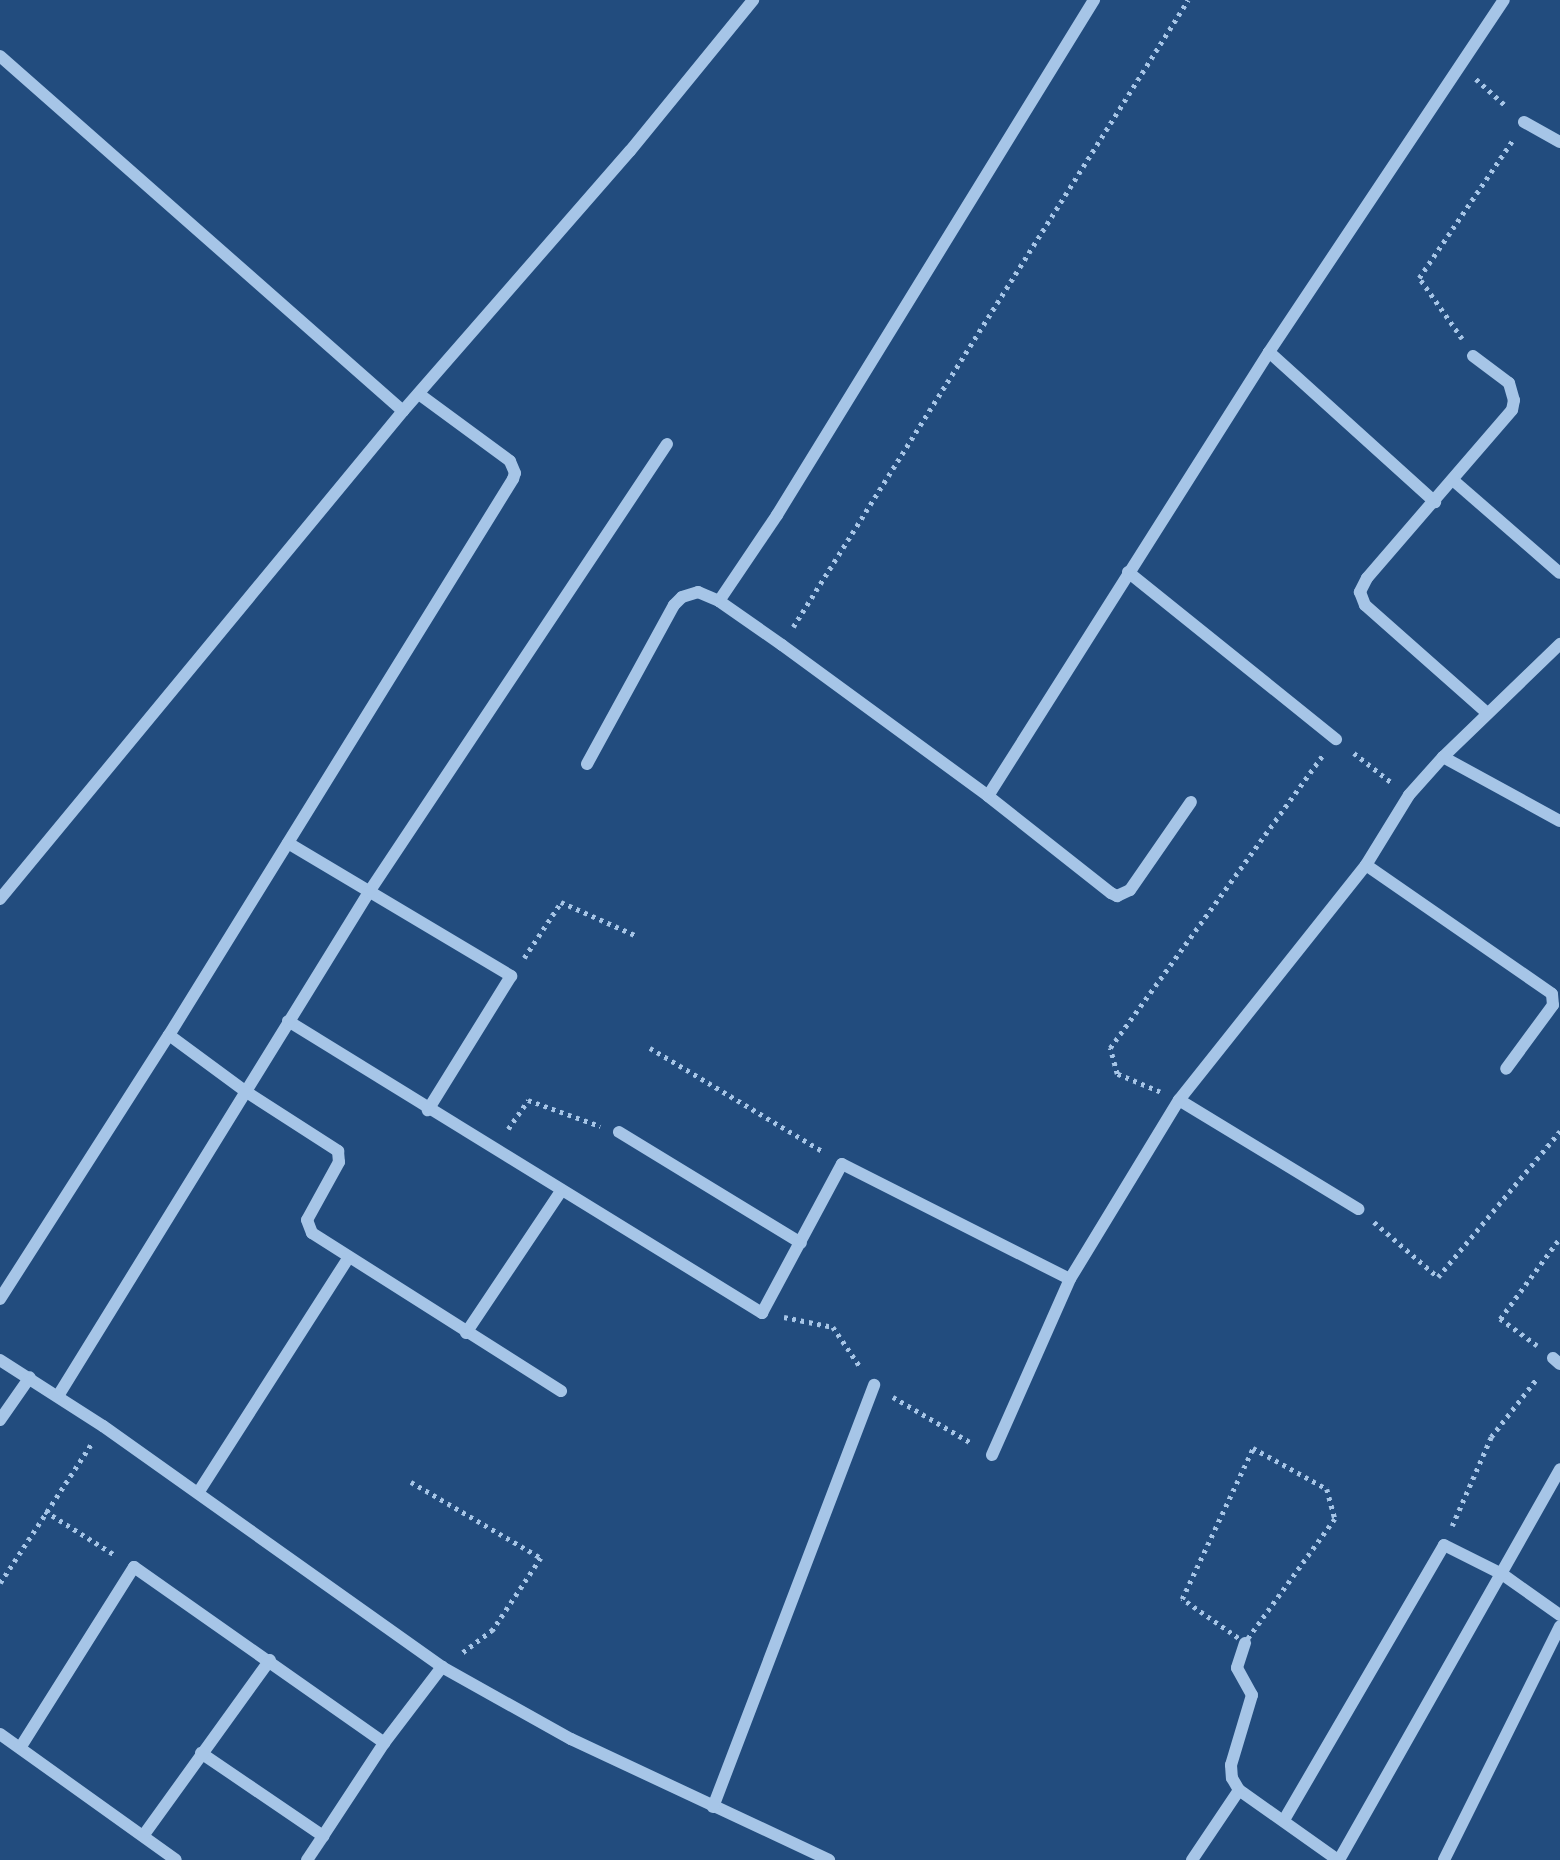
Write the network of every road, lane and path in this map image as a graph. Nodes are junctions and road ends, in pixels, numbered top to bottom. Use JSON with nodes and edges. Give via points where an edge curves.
{"nodes":[{"id":1,"x":753,"y":0,"type":"edge"},
{"id":2,"x":1094,"y":0,"type":"edge"},
{"id":3,"x":1188,"y":0,"type":"edge"},
{"id":4,"x":1504,"y":0,"type":"edge"},
{"id":5,"x":0,"y":56,"type":"edge"},
{"id":6,"x":1460,"y":65,"type":"junction"},
{"id":7,"x":1524,"y":122,"type":"junction"},
{"id":8,"x":1560,"y":142,"type":"edge"},
{"id":9,"x":1269,"y":352,"type":"junction"},
{"id":10,"x":1473,"y":356,"type":"joint"},
{"id":11,"x":420,"y":395,"type":"junction"},
{"id":12,"x":403,"y":411,"type":"junction"},
{"id":13,"x":667,"y":443,"type":"dead end"},
{"id":14,"x":1454,"y":481,"type":"junction"},
{"id":15,"x":1435,"y":502,"type":"junction"},
{"id":16,"x":1128,"y":572,"type":"junction"},
{"id":17,"x":1560,"y":573,"type":"edge"},
{"id":18,"x":719,"y":601,"type":"junction"},
{"id":19,"x":1560,"y":644,"type":"edge"},
{"id":20,"x":782,"y":645,"type":"junction"},
{"id":21,"x":1487,"y":713,"type":"junction"},
{"id":22,"x":1336,"y":739,"type":"junction"},
{"id":23,"x":1443,"y":757,"type":"junction"},
{"id":24,"x":587,"y":764,"type":"dead end"},
{"id":25,"x":1409,"y":795,"type":"junction"},
{"id":26,"x":988,"y":796,"type":"junction"},
{"id":27,"x":1191,"y":802,"type":"dead end"},
{"id":28,"x":1560,"y":821,"type":"edge"},
{"id":29,"x":288,"y":843,"type":"junction"},
{"id":30,"x":1366,"y":865,"type":"junction"},
{"id":31,"x":369,"y":892,"type":"junction"},
{"id":32,"x":0,"y":899,"type":"edge"},
{"id":33,"x":637,"y":936,"type":"dead end"},
{"id":34,"x":512,"y":976,"type":"junction"},
{"id":35,"x":288,"y":1021,"type":"junction"},
{"id":36,"x":169,"y":1035,"type":"junction"},
{"id":37,"x":650,"y":1048,"type":"dead end"},
{"id":38,"x":1506,"y":1069,"type":"dead end"},
{"id":39,"x":245,"y":1091,"type":"junction"},
{"id":40,"x":1179,"y":1100,"type":"junction"},
{"id":41,"x":428,"y":1110,"type":"junction"},
{"id":42,"x":1560,"y":1131,"type":"edge"},
{"id":43,"x":619,"y":1132,"type":"joint"},
{"id":44,"x":494,"y":1149,"type":"junction"},
{"id":45,"x":842,"y":1164,"type":"junction"},
{"id":46,"x":561,"y":1191,"type":"junction"},
{"id":47,"x":1358,"y":1209,"type":"joint"},
{"id":48,"x":1560,"y":1238,"type":"edge"},
{"id":49,"x":801,"y":1243,"type":"junction"},
{"id":50,"x":349,"y":1257,"type":"junction"},
{"id":51,"x":1070,"y":1279,"type":"junction"},
{"id":52,"x":0,"y":1299,"type":"edge"},
{"id":53,"x":762,"y":1313,"type":"junction"},
{"id":54,"x":466,"y":1333,"type":"junction"},
{"id":55,"x":0,"y":1360,"type":"edge"},
{"id":56,"x":1556,"y":1361,"type":"edge"},
{"id":57,"x":30,"y":1377,"type":"junction"},
{"id":58,"x":874,"y":1385,"type":"junction"},
{"id":59,"x":561,"y":1391,"type":"dead end"},
{"id":60,"x":58,"y":1396,"type":"junction"},
{"id":61,"x":0,"y":1420,"type":"edge"},
{"id":62,"x":103,"y":1426,"type":"junction"},
{"id":63,"x":992,"y":1455,"type":"joint"},
{"id":64,"x":1560,"y":1469,"type":"edge"},
{"id":65,"x":411,"y":1482,"type":"dead end"},
{"id":66,"x":198,"y":1493,"type":"junction"},
{"id":67,"x":45,"y":1511,"type":"junction"},
{"id":68,"x":1444,"y":1545,"type":"junction"},
{"id":69,"x":134,"y":1567,"type":"junction"},
{"id":70,"x":1502,"y":1574,"type":"junction"},
{"id":71,"x":0,"y":1583,"type":"edge"},
{"id":72,"x":1560,"y":1615,"type":"edge"},
{"id":73,"x":1560,"y":1626,"type":"edge"},
{"id":74,"x":1245,"y":1643,"type":"junction"},
{"id":75,"x":270,"y":1660,"type":"junction"},
{"id":76,"x":442,"y":1667,"type":"junction"},
{"id":77,"x":0,"y":1734,"type":"edge"},
{"id":78,"x":384,"y":1742,"type":"junction"},
{"id":79,"x":20,"y":1748,"type":"junction"},
{"id":80,"x":201,"y":1753,"type":"junction"},
{"id":81,"x":1239,"y":1790,"type":"junction"},
{"id":82,"x":713,"y":1807,"type":"junction"},
{"id":83,"x":1284,"y":1820,"type":"junction"},
{"id":84,"x":143,"y":1836,"type":"junction"},
{"id":85,"x":323,"y":1836,"type":"junction"},
{"id":86,"x":176,"y":1860,"type":"edge"},
{"id":87,"x":307,"y":1860,"type":"edge"},
{"id":88,"x":828,"y":1860,"type":"edge"},
{"id":89,"x":1192,"y":1860,"type":"edge"},
{"id":90,"x":1339,"y":1860,"type":"edge"},
{"id":91,"x":1444,"y":1860,"type":"edge"}],
"edges":[{"from":1,"to":11,"type":"street"},
{"from":2,"to":18,"type":"street"},
{"from":3,"to":20,"type":"path"},
{"from":4,"to":6,"type":"street"},
{"from":5,"to":12,"type":"street"},
{"from":6,"to":7,"type":"path"},
{"from":6,"to":9,"type":"street"},
{"from":7,"to":8,"type":"street"},
{"from":7,"to":10,"type":"path","via":[[1419,278]]},
{"from":9,"to":15,"type":"street"},
{"from":9,"to":16,"type":"street"},
{"from":10,"to":14,"type":"street","via":[[1508,383],[1514,400],[1511,410]]},
{"from":11,"to":12,"type":"street"},
{"from":11,"to":29,"type":"street","via":[[510,461],[515,473]]},
{"from":12,"to":32,"type":"street"},
{"from":13,"to":31,"type":"street"},
{"from":14,"to":15,"type":"street"},
{"from":14,"to":17,"type":"street"},
{"from":15,"to":21,"type":"street","via":[[1367,578],[1361,600]]},
{"from":16,"to":22,"type":"street"},
{"from":16,"to":26,"type":"street"},
{"from":18,"to":20,"type":"street"},
{"from":18,"to":24,"type":"street","via":[[698,592],[681,597],[674,605]]},
{"from":19,"to":21,"type":"street"},
{"from":20,"to":26,"type":"street"},
{"from":21,"to":23,"type":"street"},
{"from":22,"to":25,"type":"path"},
{"from":22,"to":40,"type":"path","via":[[1110,1048],[1117,1074]]},
{"from":23,"to":25,"type":"street"},
{"from":23,"to":28,"type":"street"},
{"from":25,"to":30,"type":"street"},
{"from":26,"to":27,"type":"street","via":[[1117,896],[1130,890]]},
{"from":29,"to":31,"type":"street"},
{"from":29,"to":36,"type":"street"},
{"from":30,"to":38,"type":"street","via":[[1552,994],[1553,1005]]},
{"from":30,"to":40,"type":"street"},
{"from":31,"to":34,"type":"street"},
{"from":31,"to":35,"type":"street"},
{"from":33,"to":34,"type":"path","via":[[561,902]]},
{"from":34,"to":41,"type":"street"},
{"from":35,"to":39,"type":"street"},
{"from":35,"to":41,"type":"street"},
{"from":36,"to":39,"type":"street"},
{"from":36,"to":52,"type":"street"},
{"from":37,"to":45,"type":"path"},
{"from":39,"to":50,"type":"street","via":[[338,1151],[339,1162],[310,1212],[307,1228]]},
{"from":39,"to":60,"type":"street"},
{"from":40,"to":47,"type":"street"},
{"from":40,"to":51,"type":"street"},
{"from":41,"to":44,"type":"street"},
{"from":42,"to":47,"type":"path","via":[[1438,1278]]},
{"from":43,"to":44,"type":"path","via":[[528,1100]]},
{"from":43,"to":49,"type":"street"},
{"from":44,"to":46,"type":"street"},
{"from":45,"to":49,"type":"street"},
{"from":45,"to":51,"type":"street"},
{"from":46,"to":53,"type":"street"},
{"from":46,"to":54,"type":"street"},
{"from":48,"to":56,"type":"path","via":[[1500,1318]]},
{"from":49,"to":53,"type":"street"},
{"from":50,"to":54,"type":"street"},
{"from":50,"to":66,"type":"street"},
{"from":51,"to":63,"type":"street"},
{"from":53,"to":58,"type":"path","via":[[833,1327]]},
{"from":54,"to":59,"type":"street"},
{"from":55,"to":57,"type":"street"},
{"from":56,"to":68,"type":"path","via":[[1491,1437]]},
{"from":57,"to":60,"type":"street"},
{"from":57,"to":61,"type":"street"},
{"from":58,"to":63,"type":"path"},
{"from":58,"to":82,"type":"street"},
{"from":60,"to":62,"type":"street"},
{"from":62,"to":66,"type":"street"},
{"from":62,"to":67,"type":"path"},
{"from":64,"to":70,"type":"street"},
{"from":65,"to":76,"type":"path","via":[[541,1558],[493,1630]]},
{"from":66,"to":76,"type":"street"},
{"from":67,"to":69,"type":"path"},
{"from":67,"to":71,"type":"path"},
{"from":68,"to":70,"type":"street"},
{"from":68,"to":83,"type":"street"},
{"from":69,"to":75,"type":"street"},
{"from":69,"to":79,"type":"street"},
{"from":70,"to":72,"type":"street"},
{"from":70,"to":90,"type":"street"},
{"from":73,"to":91,"type":"street"},
{"from":74,"to":74,"type":"path","via":[[1182,1599],[1253,1448],[1327,1489],[1335,1519]]},
{"from":74,"to":81,"type":"street","via":[[1237,1668],[1252,1695],[1231,1765]]},
{"from":75,"to":78,"type":"street"},
{"from":75,"to":80,"type":"street"},
{"from":76,"to":78,"type":"street"},
{"from":76,"to":82,"type":"street","via":[[571,1740]]},
{"from":77,"to":79,"type":"street"},
{"from":78,"to":85,"type":"street"},
{"from":79,"to":84,"type":"street"},
{"from":80,"to":84,"type":"street"},
{"from":80,"to":85,"type":"street"},
{"from":81,"to":83,"type":"street"},
{"from":81,"to":89,"type":"street"},
{"from":82,"to":88,"type":"street"},
{"from":83,"to":90,"type":"street"},
{"from":84,"to":86,"type":"street"},
{"from":85,"to":87,"type":"street"}]}
